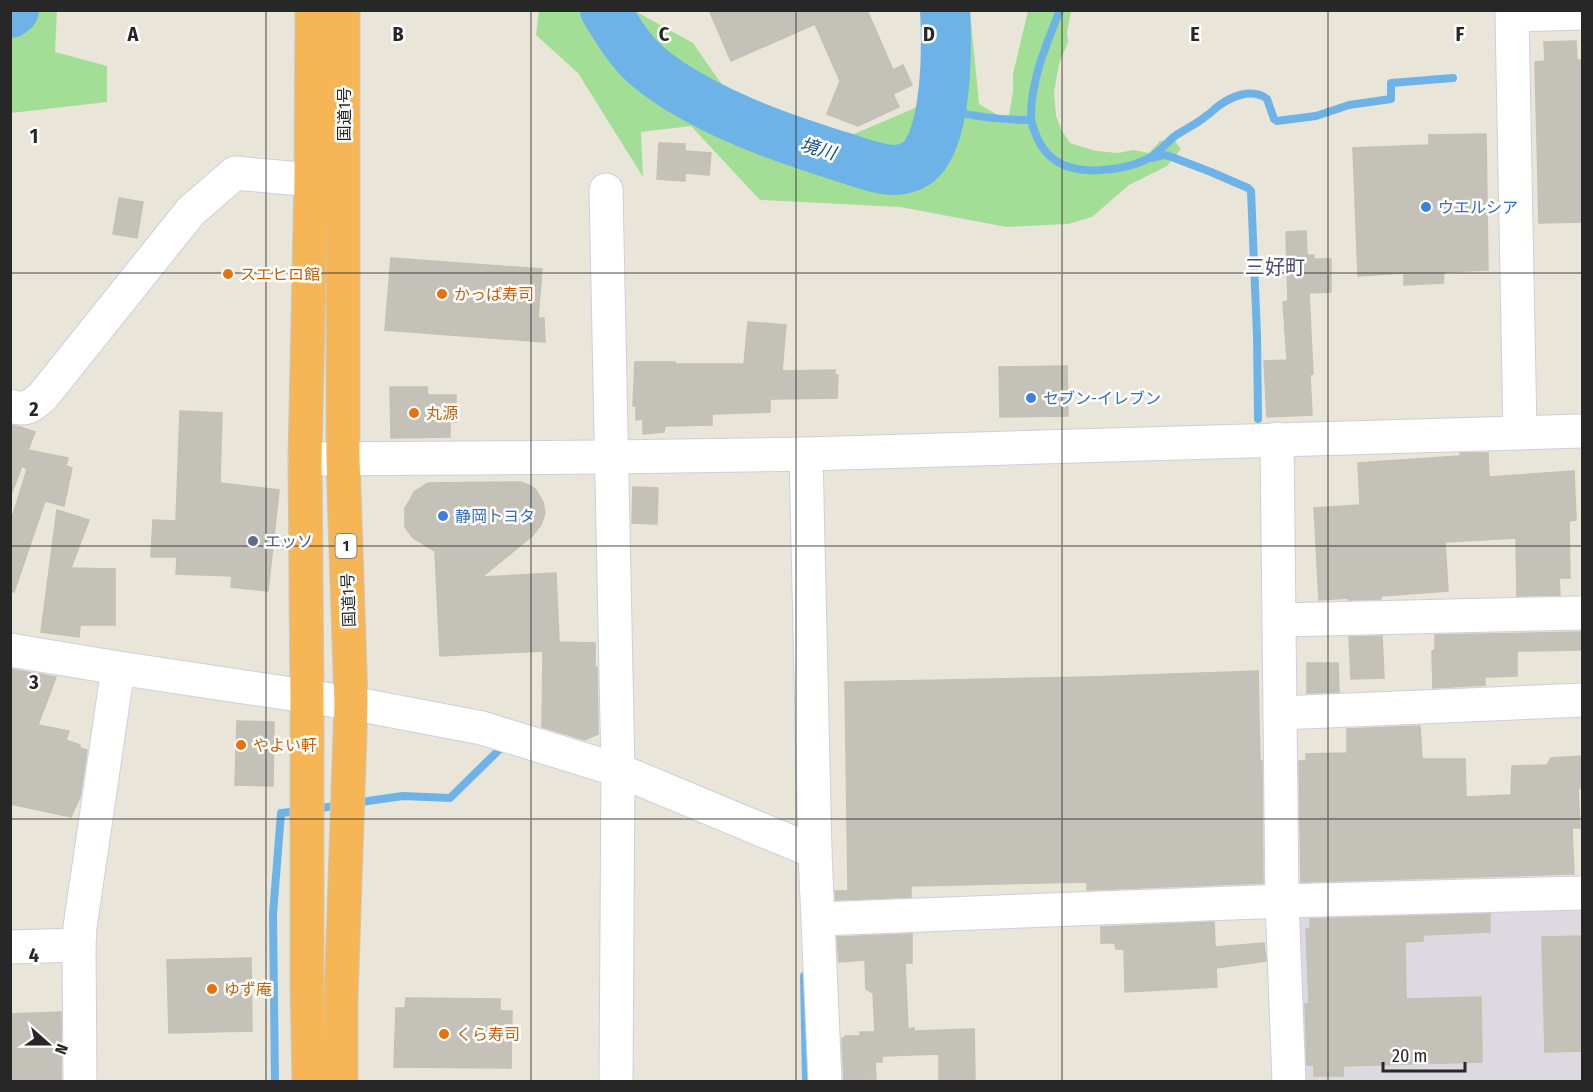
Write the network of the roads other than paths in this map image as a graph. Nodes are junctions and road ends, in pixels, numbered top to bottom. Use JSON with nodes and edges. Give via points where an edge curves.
{"nodes":[{"id":1,"x":312,"y":10,"type":"edge"},
{"id":2,"x":344,"y":10,"type":"edge"},
{"id":3,"x":1582,"y":13,"type":"edge"},
{"id":4,"x":311,"y":180,"type":"junction"},
{"id":5,"x":606,"y":190,"type":"dead end"},
{"id":6,"x":10,"y":406,"type":"edge"},
{"id":7,"x":1582,"y":431,"type":"edge"},
{"id":8,"x":1520,"y":433,"type":"junction"},
{"id":9,"x":1277,"y":439,"type":"junction"},
{"id":10,"x":806,"y":454,"type":"junction"},
{"id":11,"x":611,"y":457,"type":"junction"},
{"id":12,"x":344,"y":458,"type":"junction"},
{"id":13,"x":305,"y":459,"type":"junction"},
{"id":14,"x":1582,"y":613,"type":"edge"},
{"id":15,"x":1278,"y":620,"type":"junction"},
{"id":16,"x":10,"y":650,"type":"edge"},
{"id":17,"x":118,"y":668,"type":"junction"},
{"id":18,"x":307,"y":697,"type":"junction"},
{"id":19,"x":1582,"y":700,"type":"edge"},
{"id":20,"x":351,"y":703,"type":"junction"},
{"id":21,"x":1280,"y":712,"type":"junction"},
{"id":22,"x":618,"y":770,"type":"junction"},
{"id":23,"x":815,"y":852,"type":"junction"},
{"id":24,"x":1582,"y":893,"type":"edge"},
{"id":25,"x":1282,"y":901,"type":"junction"},
{"id":26,"x":819,"y":919,"type":"junction"},
{"id":27,"x":79,"y":945,"type":"junction"},
{"id":28,"x":10,"y":948,"type":"edge"},
{"id":29,"x":80,"y":1082,"type":"edge"},
{"id":30,"x":309,"y":1082,"type":"edge"},
{"id":31,"x":341,"y":1082,"type":"edge"},
{"id":32,"x":616,"y":1082,"type":"edge"},
{"id":33,"x":825,"y":1082,"type":"edge"},
{"id":34,"x":1288,"y":1082,"type":"edge"}],
"edges":[{"from":1,"to":4,"type":"highway","name":"国道1号"},
{"from":2,"to":12,"type":"highway","name":"国道1号","number":"1"},
{"from":3,"to":8,"type":"street","via":[[1512,15]]},
{"from":4,"to":6,"type":"street","via":[[235,173],[191,211],[44,396],[32,406]]},
{"from":4,"to":13,"type":"highway","name":"国道1号"},
{"from":5,"to":11,"type":"street"},
{"from":7,"to":8,"type":"street"},
{"from":8,"to":9,"type":"street"},
{"from":9,"to":10,"type":"street"},
{"from":9,"to":15,"type":"street"},
{"from":10,"to":11,"type":"street"},
{"from":10,"to":23,"type":"street"},
{"from":11,"to":12,"type":"street"},
{"from":11,"to":22,"type":"street"},
{"from":12,"to":13,"type":"street"},
{"from":12,"to":20,"type":"highway","name":"国道1号","number":"1"},
{"from":13,"to":18,"type":"highway","name":"国道1号"},
{"from":14,"to":15,"type":"street"},
{"from":15,"to":21,"type":"street"},
{"from":16,"to":17,"type":"street"},
{"from":17,"to":18,"type":"street"},
{"from":17,"to":27,"type":"street"},
{"from":18,"to":20,"type":"street"},
{"from":18,"to":30,"type":"highway","name":"国道1号"},
{"from":19,"to":21,"type":"street"},
{"from":20,"to":22,"type":"street","via":[[482,728]]},
{"from":20,"to":31,"type":"highway","name":"国道1号","number":"1"},
{"from":21,"to":25,"type":"street"},
{"from":22,"to":23,"type":"street"},
{"from":22,"to":32,"type":"street"},
{"from":23,"to":26,"type":"street"},
{"from":24,"to":25,"type":"street"},
{"from":25,"to":26,"type":"street"},
{"from":25,"to":34,"type":"street"},
{"from":26,"to":33,"type":"street"},
{"from":27,"to":28,"type":"street"},
{"from":27,"to":29,"type":"street"}]}
